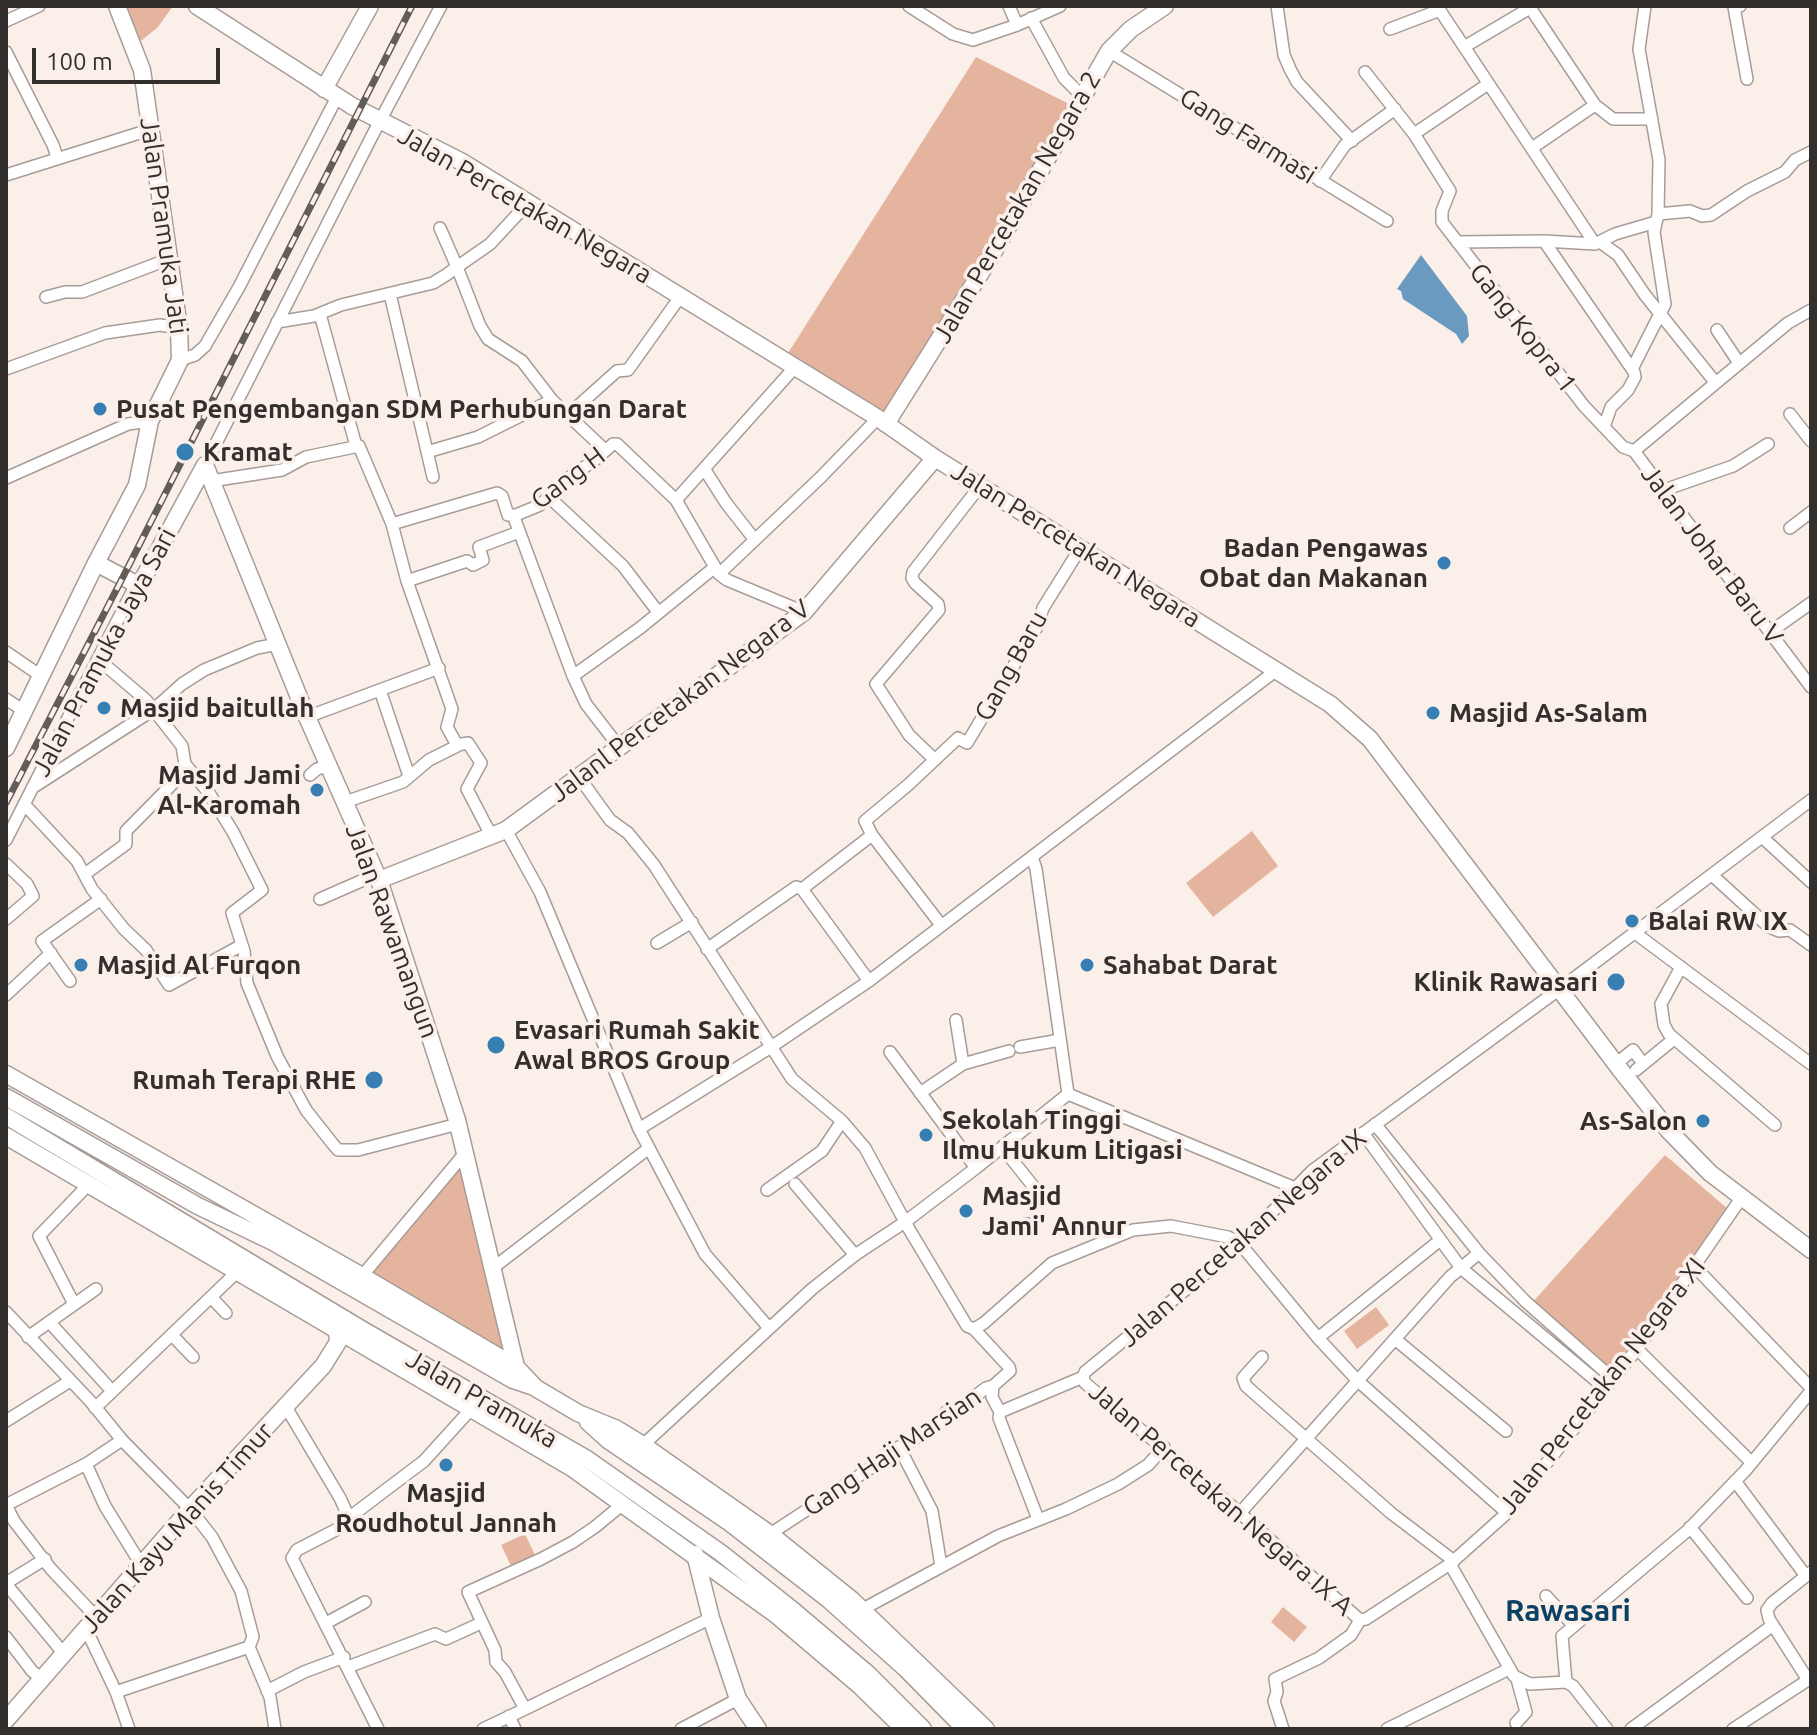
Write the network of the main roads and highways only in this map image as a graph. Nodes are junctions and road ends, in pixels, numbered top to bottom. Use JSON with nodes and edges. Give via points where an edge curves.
{"nodes":[{"id":1,"x":197,"y":6,"type":"edge"},
{"id":2,"x":370,"y":6,"type":"edge"},
{"id":3,"x":1165,"y":6,"type":"edge"},
{"id":4,"x":121,"y":8,"type":"edge"},
{"id":5,"x":331,"y":93,"type":"junction"},
{"id":6,"x":882,"y":421,"type":"junction"},
{"id":7,"x":935,"y":458,"type":"junction"},
{"id":8,"x":208,"y":473,"type":"joint"},
{"id":9,"x":96,"y":563,"type":"junction"},
{"id":10,"x":6,"y":746,"type":"edge"},
{"id":11,"x":378,"y":877,"type":"junction"},
{"id":12,"x":6,"y":1074,"type":"edge"},
{"id":13,"x":6,"y":1097,"type":"edge"},
{"id":14,"x":6,"y":1116,"type":"edge"},
{"id":15,"x":6,"y":1136,"type":"edge"},
{"id":16,"x":107,"y":1155,"type":"junction"},
{"id":17,"x":150,"y":1156,"type":"junction"},
{"id":18,"x":89,"y":1165,"type":"junction"},
{"id":19,"x":114,"y":1201,"type":"junction"},
{"id":20,"x":1811,"y":1250,"type":"edge"},
{"id":21,"x":337,"y":1330,"type":"junction"},
{"id":22,"x":516,"y":1367,"type":"junction"},
{"id":23,"x":534,"y":1387,"type":"junction"},
{"id":24,"x":578,"y":1413,"type":"junction"},
{"id":25,"x":695,"y":1554,"type":"junction"},
{"id":26,"x":964,"y":1706,"type":"junction"},
{"id":27,"x":6,"y":1720,"type":"edge"},
{"id":28,"x":758,"y":1729,"type":"edge"},
{"id":29,"x":904,"y":1729,"type":"edge"},
{"id":30,"x":923,"y":1729,"type":"edge"},
{"id":31,"x":968,"y":1729,"type":"edge"},
{"id":32,"x":986,"y":1729,"type":"edge"}],
"edges":[{"from":1,"to":5,"type":"main road","name":"Jalan Percetakan Negara"},
{"from":2,"to":5,"type":"main road"},
{"from":3,"to":6,"type":"main road","name":"Jalan Percetakan Negara 2","via":[[1109,51],[998,245]]},
{"from":4,"to":9,"type":"main road","name":"Jalan Pramuka Jati","via":[[142,70],[152,129],[180,360],[150,421],[137,485]]},
{"from":5,"to":6,"type":"main road","name":"Jalan Percetakan Negara","via":[[464,163]]},
{"from":6,"to":7,"type":"main road","name":"Jalan Percetakan Negara"},
{"from":7,"to":11,"type":"main road","name":"Jalanl Percetakan Negara V","via":[[804,612],[499,834]]},
{"from":7,"to":20,"type":"main road","name":"Jalan Percetakan Negara","via":[[1278,669],[1370,739],[1561,988],[1631,1064],[1697,1161]]},
{"from":8,"to":9,"type":"main road","name":"Jalan Pramuka Jaya Sari","via":[[143,579],[136,584]]},
{"from":8,"to":11,"type":"main road","name":"Jalan Rawamangun"},
{"from":9,"to":10,"type":"main road","name":"Jalan Pramuka Jati"},
{"from":11,"to":22,"type":"main road","name":"Jalan Rawamangun","via":[[458,1124]]},
{"from":12,"to":17,"type":"main road","name":"Jalan Pramuka"},
{"from":13,"to":16,"type":"main road","name":"Jalan Pramuka"},
{"from":14,"to":18,"type":"main road","name":"Jalan Pramuka"},
{"from":15,"to":19,"type":"main road","name":"Jalan Pramuka"},
{"from":16,"to":17,"type":"main road"},
{"from":16,"to":23,"type":"main road","name":"Jalan Pramuka"},
{"from":17,"to":22,"type":"main road","name":"Jalan Pramuka"},
{"from":18,"to":19,"type":"main road"},
{"from":18,"to":30,"type":"main road","name":"Jalan Pramuka","via":[[587,1459],[795,1612]]},
{"from":19,"to":21,"type":"main road","name":"Jalan Pramuka"},
{"from":21,"to":25,"type":"main road","name":"Jalan Pramuka","via":[[572,1468]]},
{"from":21,"to":27,"type":"main road","name":"Jalan Kayu Manis Timur","via":[[334,1350],[286,1407]]},
{"from":22,"to":23,"type":"main road","name":"Jalan Pramuka"},
{"from":23,"to":24,"type":"main road","name":"Jalan Pramuka"},
{"from":24,"to":26,"type":"main road","name":"Jalan Pramuka","via":[[643,1445],[770,1534],[863,1609]]},
{"from":24,"to":31,"type":"main road","name":"Jalan Pramuka","via":[[829,1600]]},
{"from":25,"to":28,"type":"main road","via":[[738,1699]]},
{"from":25,"to":29,"type":"main road","name":"Jalan Pramuka","via":[[775,1614]]},
{"from":26,"to":31,"type":"main road"},
{"from":26,"to":32,"type":"main road","name":"Jalan Pramuka"}]}
